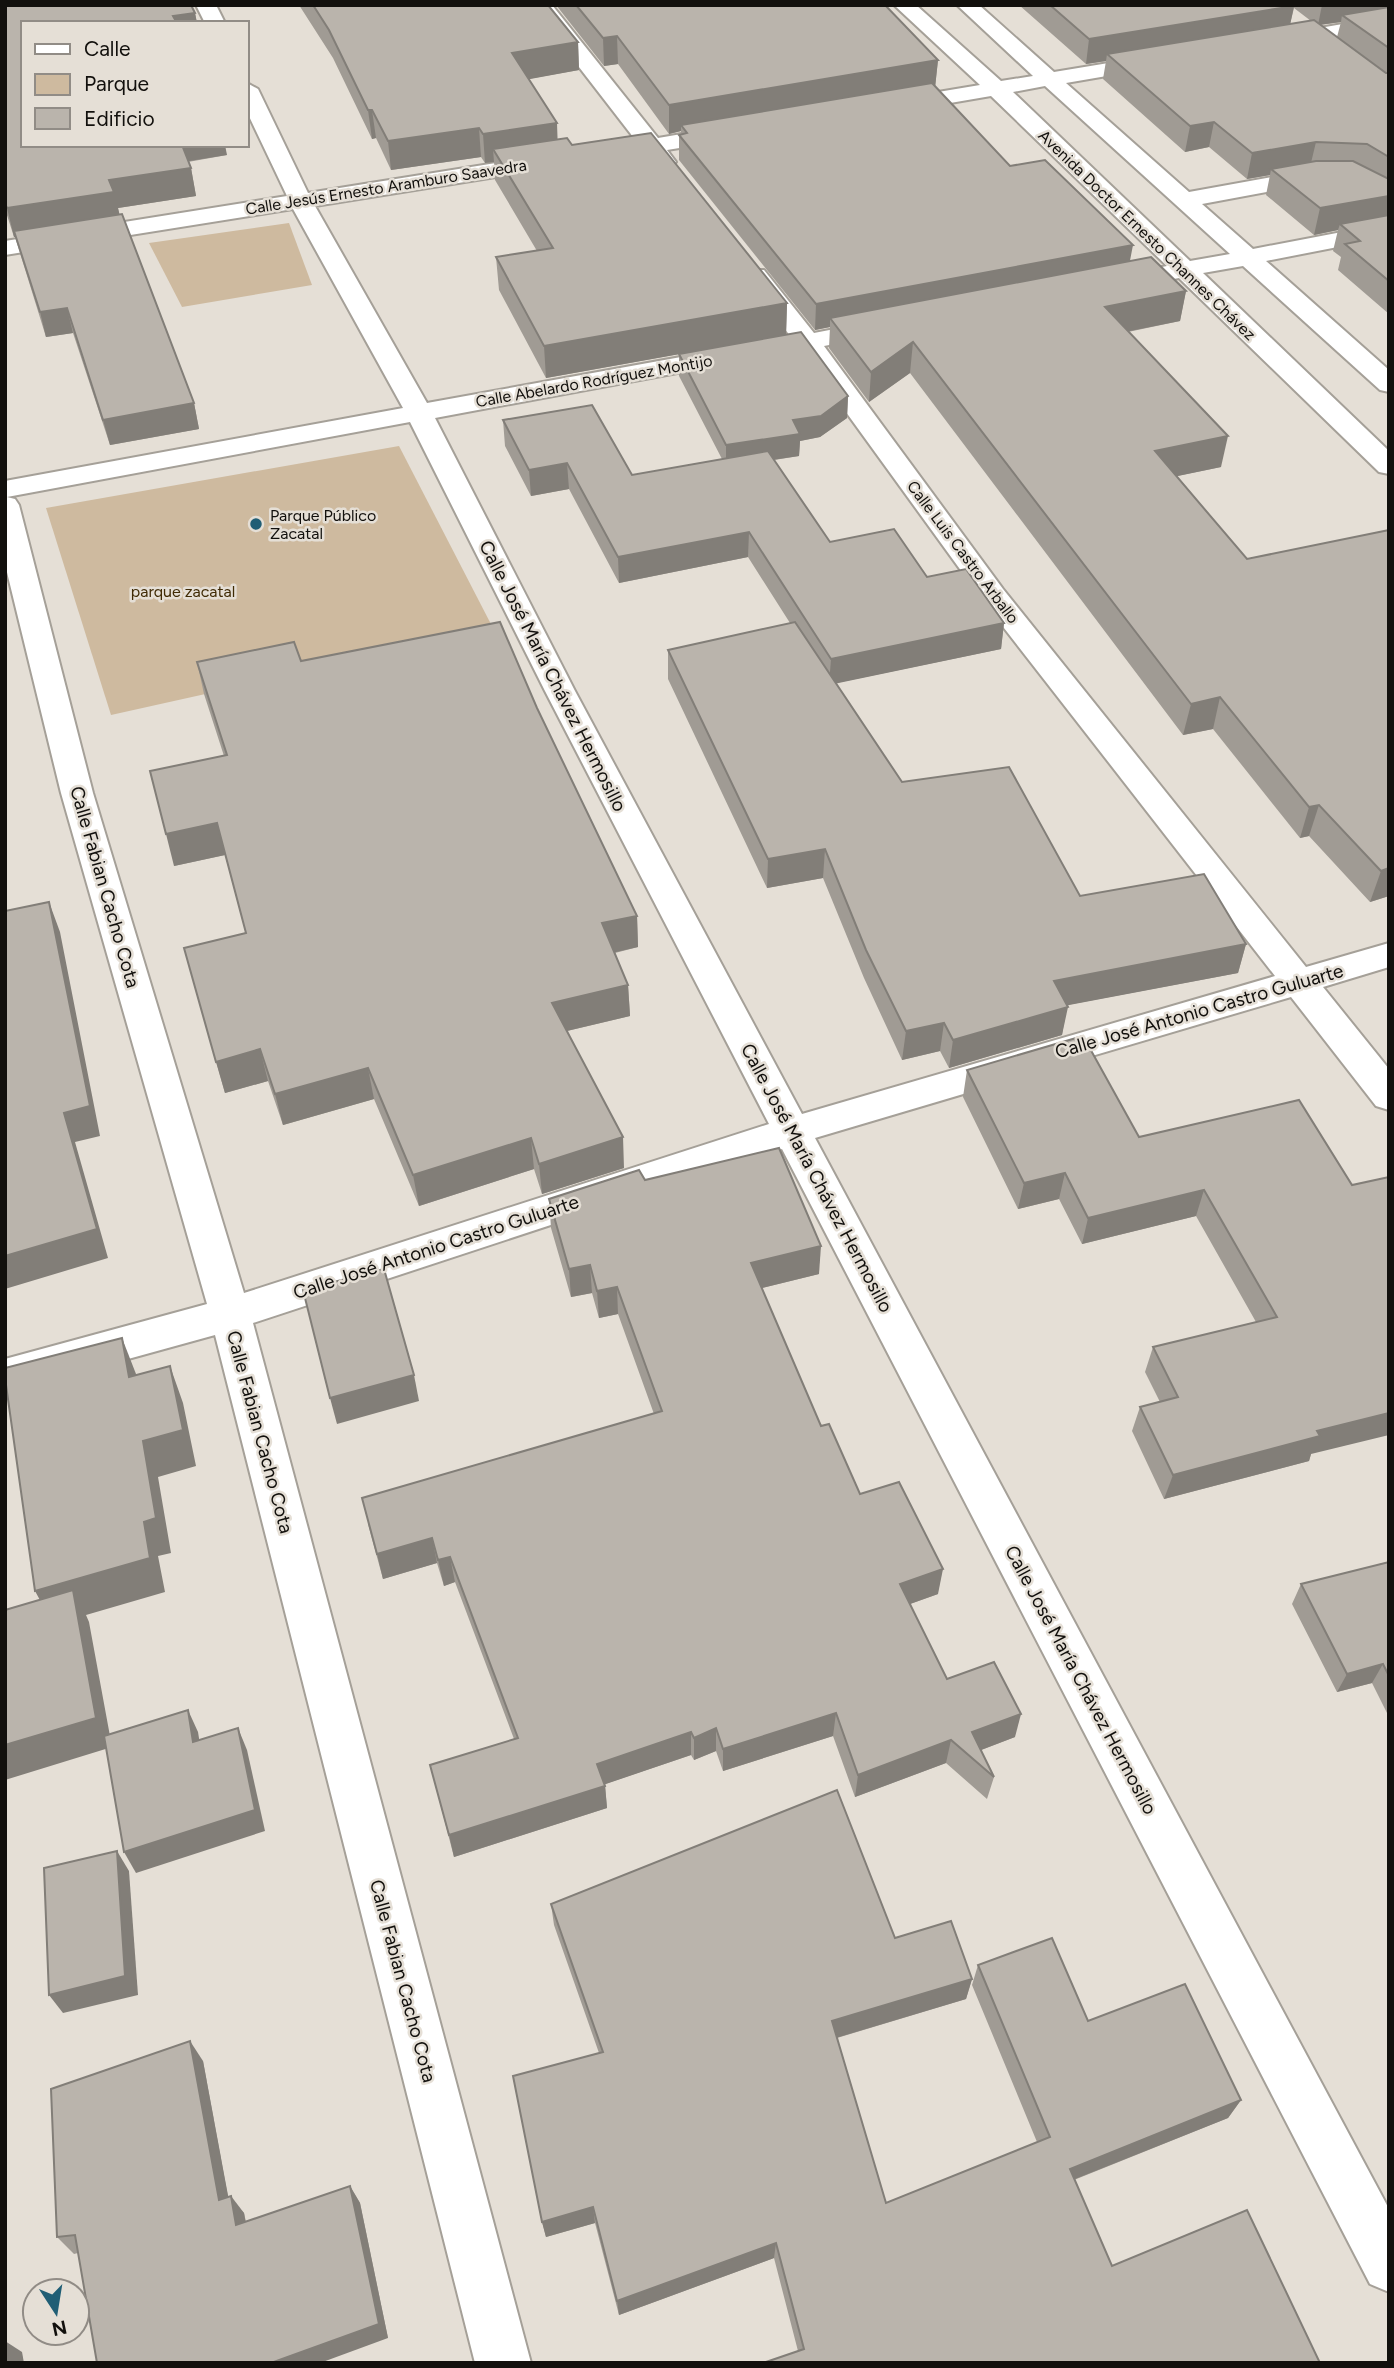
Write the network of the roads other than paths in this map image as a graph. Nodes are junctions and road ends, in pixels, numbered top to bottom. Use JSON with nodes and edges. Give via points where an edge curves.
{"nodes":[{"id":1,"x":206,"y":5,"type":"edge"},
{"id":2,"x":541,"y":5,"type":"edge"},
{"id":3,"x":904,"y":5,"type":"edge"},
{"id":4,"x":967,"y":5,"type":"edge"},
{"id":5,"x":1293,"y":20,"type":"edge"},
{"id":6,"x":214,"y":21,"type":"edge"},
{"id":7,"x":1389,"y":22,"type":"edge"},
{"id":8,"x":1314,"y":35,"type":"junction"},
{"id":9,"x":1261,"y":44,"type":"edge"},
{"id":10,"x":1335,"y":51,"type":"edge"},
{"id":11,"x":1181,"y":57,"type":"edge"},
{"id":12,"x":1049,"y":79,"type":"junction"},
{"id":13,"x":997,"y":89,"type":"junction"},
{"id":14,"x":248,"y":91,"type":"edge"},
{"id":15,"x":873,"y":109,"type":"edge"},
{"id":16,"x":749,"y":130,"type":"edge"},
{"id":17,"x":653,"y":146,"type":"junction"},
{"id":18,"x":678,"y":179,"type":"edge"},
{"id":19,"x":300,"y":200,"type":"junction"},
{"id":20,"x":1184,"y":200,"type":"junction"},
{"id":21,"x":1389,"y":200,"type":"edge"},
{"id":22,"x":1389,"y":230,"type":"edge"},
{"id":23,"x":5,"y":248,"type":"edge"},
{"id":24,"x":739,"y":255,"type":"edge"},
{"id":25,"x":1248,"y":257,"type":"junction"},
{"id":26,"x":1183,"y":270,"type":"junction"},
{"id":27,"x":1089,"y":288,"type":"edge"},
{"id":28,"x":901,"y":324,"type":"edge"},
{"id":29,"x":808,"y":342,"type":"junction"},
{"id":30,"x":1389,"y":384,"type":"edge"},
{"id":31,"x":419,"y":413,"type":"junction"},
{"id":32,"x":1389,"y":466,"type":"edge"},
{"id":33,"x":5,"y":489,"type":"edge"},
{"id":34,"x":5,"y":505,"type":"edge"},
{"id":35,"x":1389,"y":955,"type":"edge"},
{"id":36,"x":1298,"y":980,"type":"junction"},
{"id":37,"x":1389,"y":1096,"type":"edge"},
{"id":38,"x":792,"y":1131,"type":"junction"},
{"id":39,"x":230,"y":1314,"type":"junction"},
{"id":40,"x":5,"y":1376,"type":"edge"},
{"id":41,"x":1389,"y":2265,"type":"edge"},
{"id":42,"x":503,"y":2363,"type":"edge"}],
"edges":[{"from":1,"to":6,"type":"street"},
{"from":2,"to":17,"type":"street"},
{"from":3,"to":13,"type":"street","name":"Avenida Doctor Ernesto Channes Chávez"},
{"from":4,"to":12,"type":"street"},
{"from":5,"to":8,"type":"street"},
{"from":7,"to":8,"type":"street"},
{"from":8,"to":9,"type":"street"},
{"from":8,"to":10,"type":"street"},
{"from":11,"to":12,"type":"street"},
{"from":12,"to":13,"type":"street"},
{"from":12,"to":20,"type":"street"},
{"from":13,"to":15,"type":"street"},
{"from":13,"to":26,"type":"street","name":"Avenida Doctor Ernesto Channes Chávez"},
{"from":14,"to":19,"type":"street","name":"Calle José María Chávez Hermosillo"},
{"from":16,"to":17,"type":"street","name":"Calle Jesús Ernesto Aramburo Saavedra"},
{"from":17,"to":18,"type":"street"},
{"from":17,"to":19,"type":"street","name":"Calle Jesús Ernesto Aramburo Saavedra"},
{"from":19,"to":23,"type":"street","name":"Calle Jesús Ernesto Aramburo Saavedra"},
{"from":19,"to":31,"type":"street","name":"Calle José María Chávez Hermosillo"},
{"from":20,"to":21,"type":"street","via":[[1310,177],[1352,177]]},
{"from":20,"to":25,"type":"street"},
{"from":22,"to":25,"type":"street"},
{"from":24,"to":29,"type":"street","name":"Calle Luis Castro Arballo"},
{"from":25,"to":26,"type":"street"},
{"from":25,"to":30,"type":"street"},
{"from":26,"to":27,"type":"street"},
{"from":26,"to":32,"type":"street","name":"Avenida Doctor Ernesto Channes Chávez"},
{"from":28,"to":29,"type":"street","name":"Calle Abelardo Rodríguez Montijo"},
{"from":29,"to":31,"type":"street","name":"Calle Abelardo Rodríguez Montijo"},
{"from":29,"to":36,"type":"street","name":"Calle Luis Castro Arballo","via":[[993,595]]},
{"from":31,"to":33,"type":"street","name":"Calle Abelardo Rodríguez Montijo"},
{"from":31,"to":38,"type":"street","name":"Calle José María Chávez Hermosillo","via":[[566,704]]},
{"from":34,"to":39,"type":"street","name":"Calle Fabian Cacho Cota","via":[[77,793]]},
{"from":35,"to":36,"type":"street","name":"Calle José Antonio Castro Guluarte"},
{"from":36,"to":37,"type":"street","name":"Calle Luis Castro Arballo"},
{"from":36,"to":38,"type":"street","name":"Calle José Antonio Castro Guluarte"},
{"from":38,"to":39,"type":"street","name":"Calle José Antonio Castro Guluarte"},
{"from":38,"to":41,"type":"street","name":"Calle José María Chávez Hermosillo"},
{"from":39,"to":40,"type":"street","name":"Calle José Antonio Castro Guluarte"},
{"from":39,"to":42,"type":"street","name":"Calle Fabian Cacho Cota"}]}
